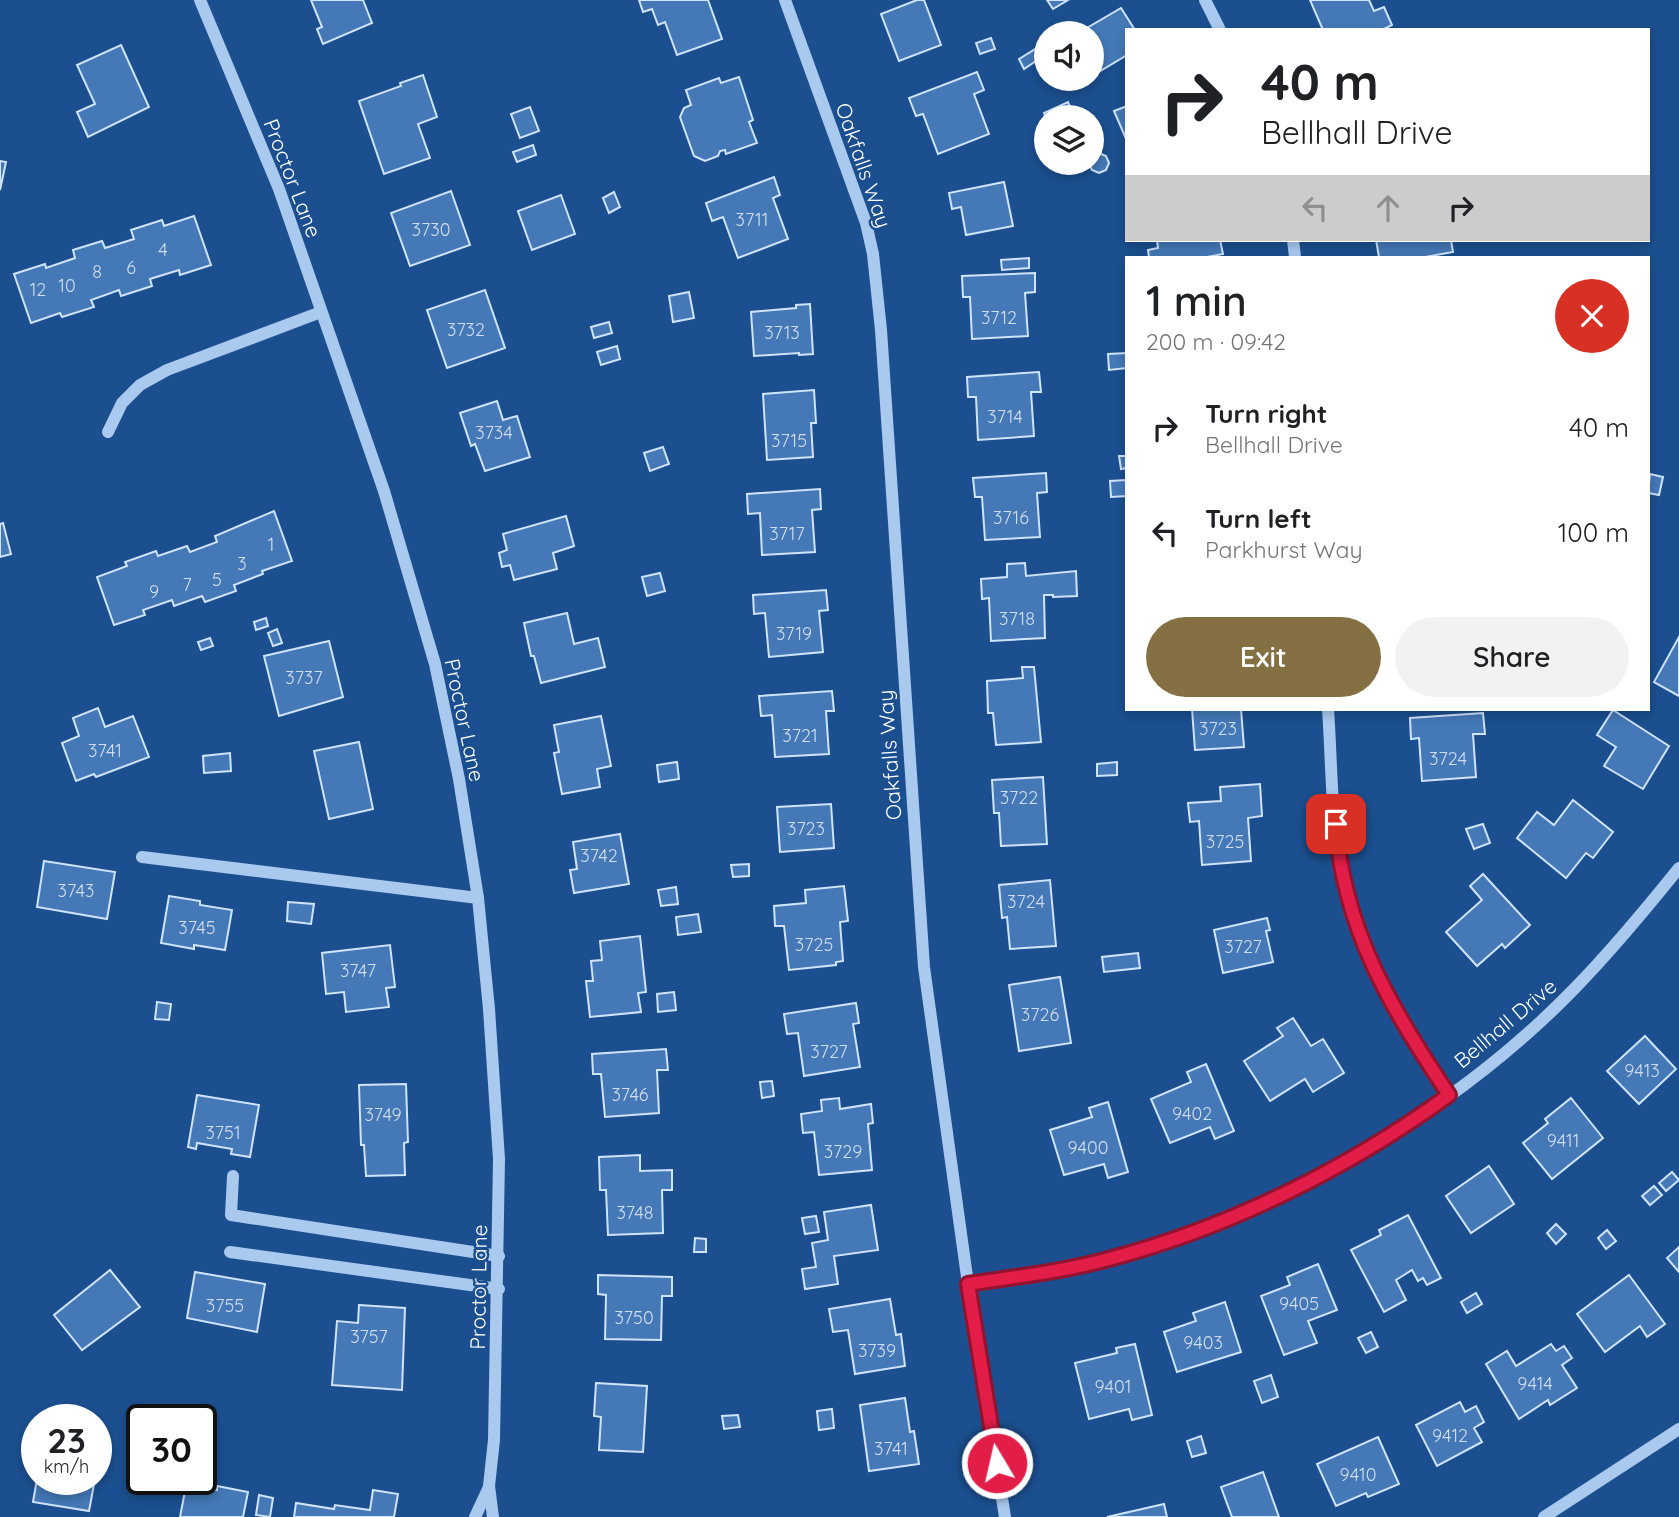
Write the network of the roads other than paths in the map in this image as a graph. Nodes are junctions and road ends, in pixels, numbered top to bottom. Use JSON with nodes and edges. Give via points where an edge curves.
{"nodes":[{"id":1,"x":200,"y":0,"type":"edge"},
{"id":2,"x":785,"y":0,"type":"edge"},
{"id":3,"x":1205,"y":0,"type":"edge"},
{"id":4,"x":1219,"y":28,"type":"edge"},
{"id":5,"x":321,"y":312,"type":"junction"},
{"id":6,"x":108,"y":432,"type":"dead end"},
{"id":7,"x":1328,"y":711,"type":"edge"},
{"id":8,"x":142,"y":857,"type":"dead end"},
{"id":9,"x":1679,"y":868,"type":"edge"},
{"id":10,"x":478,"y":898,"type":"junction"},
{"id":11,"x":1449,"y":1095,"type":"junction"},
{"id":12,"x":233,"y":1176,"type":"dead end"},
{"id":13,"x":230,"y":1252,"type":"dead end"},
{"id":14,"x":499,"y":1256,"type":"junction"},
{"id":15,"x":968,"y":1284,"type":"junction"},
{"id":16,"x":499,"y":1289,"type":"junction"},
{"id":17,"x":1679,"y":1429,"type":"edge"},
{"id":18,"x":489,"y":1486,"type":"junction"},
{"id":19,"x":475,"y":1517,"type":"edge"},
{"id":20,"x":493,"y":1517,"type":"edge"},
{"id":21,"x":1005,"y":1517,"type":"edge"},
{"id":22,"x":1544,"y":1517,"type":"edge"}],
"edges":[{"from":1,"to":5,"type":"street","name":"Proctor Lane","via":[[279,188]]},
{"from":2,"to":15,"type":"street","name":"Oakfalls Way","via":[[855,189],[873,254],[924,967]]},
{"from":3,"to":4,"type":"street"},
{"from":5,"to":6,"type":"street","via":[[140,385],[122,403]]},
{"from":5,"to":10,"type":"street","name":"Proctor Lane","via":[[384,491],[435,664]]},
{"from":7,"to":11,"type":"street","via":[[1337,848],[1355,924],[1391,1003]]},
{"from":8,"to":10,"type":"street"},
{"from":9,"to":11,"type":"street","name":"Bellhall Drive","via":[[1576,988]]},
{"from":10,"to":14,"type":"street","name":"Proctor Lane","via":[[499,1159]]},
{"from":11,"to":15,"type":"street","name":"Bellhall Drive","via":[[1340,1165],[1212,1224],[1104,1261]]},
{"from":12,"to":14,"type":"street","via":[[231,1215]]},
{"from":13,"to":16,"type":"street"},
{"from":14,"to":16,"type":"street","name":"Proctor Lane"},
{"from":15,"to":21,"type":"street","name":"Oakfalls Way"},
{"from":16,"to":18,"type":"street","name":"Proctor Lane"},
{"from":17,"to":22,"type":"street"},
{"from":18,"to":19,"type":"street","name":"Proctor Lane"},
{"from":18,"to":20,"type":"street","name":"Proctor Lane"}]}
